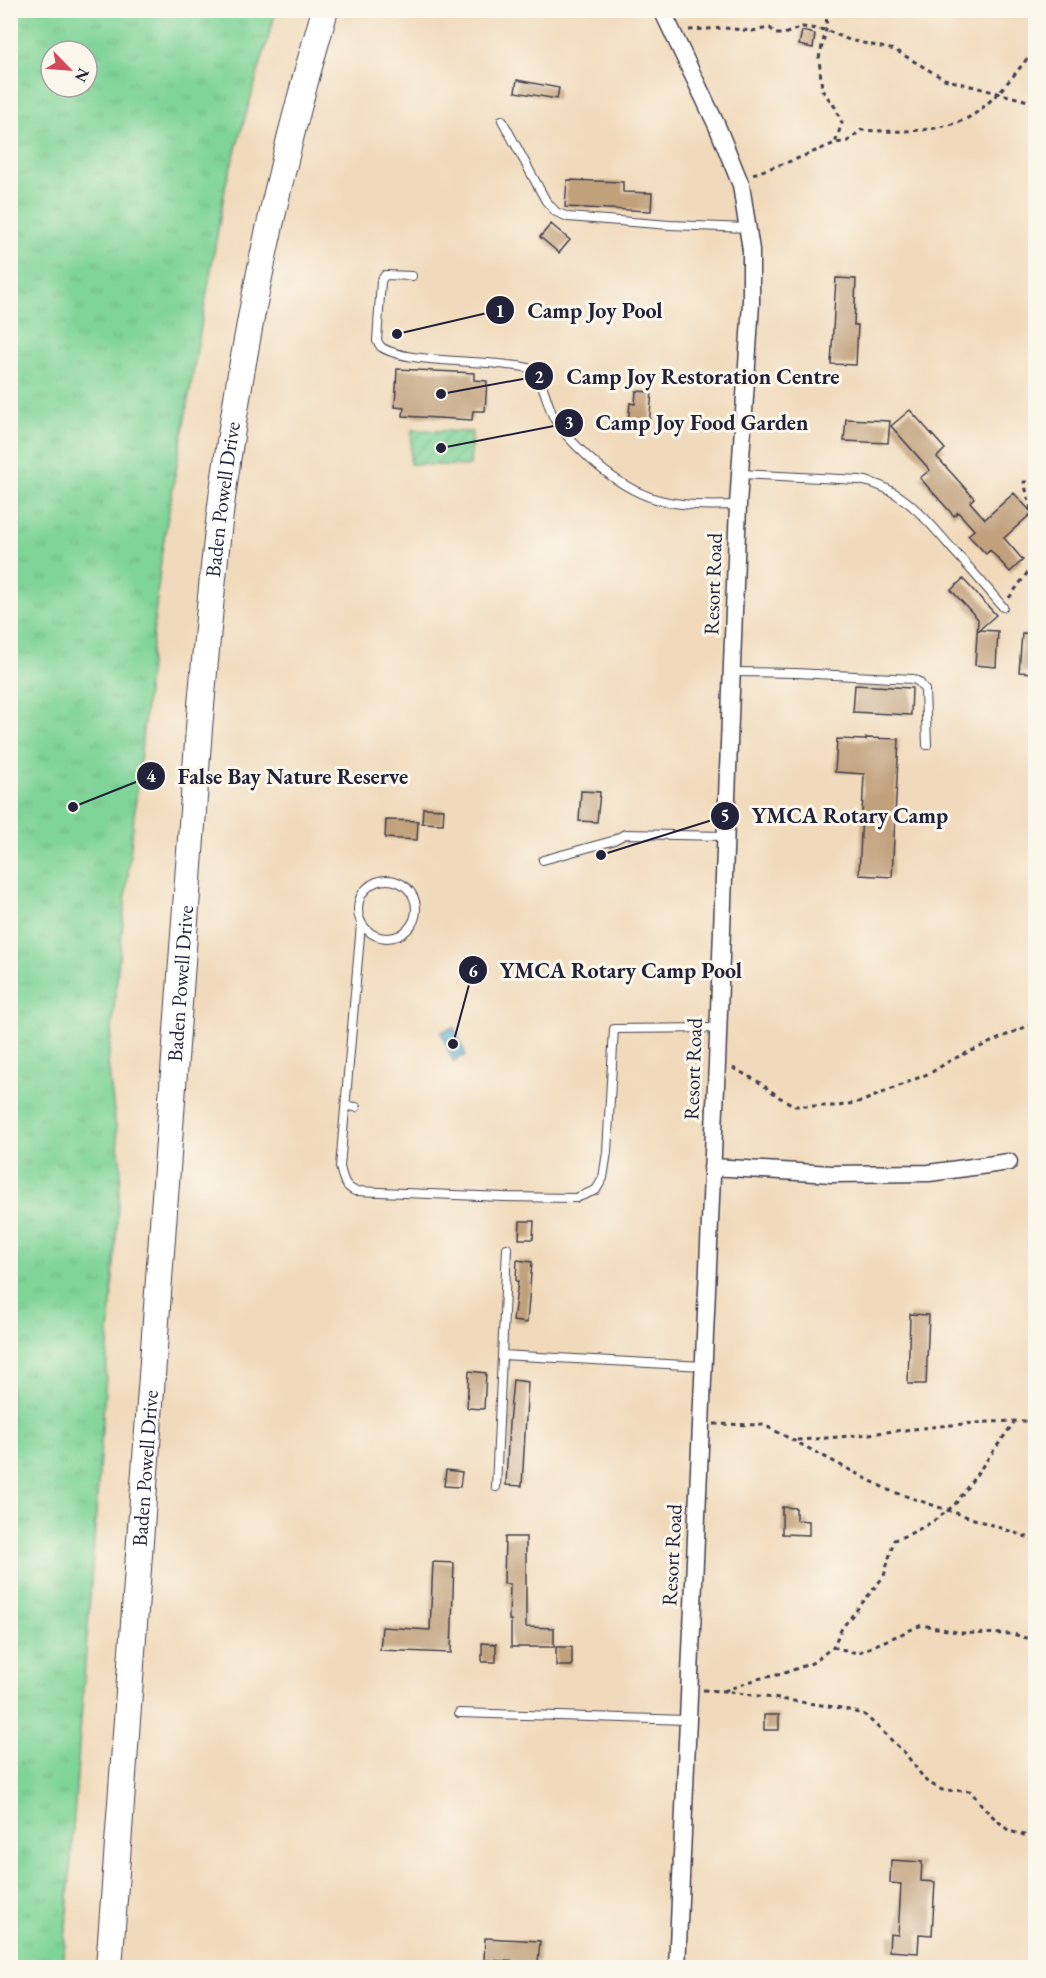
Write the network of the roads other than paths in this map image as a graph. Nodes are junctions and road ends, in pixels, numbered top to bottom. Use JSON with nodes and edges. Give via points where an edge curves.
{"nodes":[{"id":1,"x":325,"y":10,"type":"edge"},
{"id":2,"x":662,"y":10,"type":"edge"},
{"id":3,"x":502,"y":120,"type":"dead end"},
{"id":4,"x":749,"y":228,"type":"junction"},
{"id":5,"x":412,"y":276,"type":"dead end"},
{"id":6,"x":740,"y":474,"type":"junction"},
{"id":7,"x":738,"y":505,"type":"junction"},
{"id":8,"x":1003,"y":607,"type":"road end"},
{"id":9,"x":732,"y":672,"type":"junction"},
{"id":10,"x":927,"y":745,"type":"dead end"},
{"id":11,"x":725,"y":836,"type":"junction"},
{"id":12,"x":543,"y":860,"type":"dead end"},
{"id":13,"x":361,"y":924,"type":"junction"},
{"id":14,"x":717,"y":1028,"type":"junction"},
{"id":15,"x":346,"y":1106,"type":"junction"},
{"id":16,"x":356,"y":1107,"type":"dead end"},
{"id":17,"x":1009,"y":1162,"type":"dead end"},
{"id":18,"x":712,"y":1167,"type":"junction"},
{"id":19,"x":507,"y":1248,"type":"dead end"},
{"id":20,"x":502,"y":1356,"type":"junction"},
{"id":21,"x":703,"y":1366,"type":"junction"},
{"id":22,"x":496,"y":1487,"type":"dead end"},
{"id":23,"x":459,"y":1713,"type":"dead end"},
{"id":24,"x":687,"y":1720,"type":"junction"},
{"id":25,"x":109,"y":1968,"type":"edge"},
{"id":26,"x":677,"y":1968,"type":"edge"}],
"edges":[{"from":1,"to":25,"type":"main road","name":"Baden Powell Drive","via":[[287,151],[262,266],[218,528],[199,728]]},
{"from":2,"to":4,"type":"street","name":"Resort Road","via":[[741,185]]},
{"from":3,"to":4,"type":"lane","via":[[541,193],[556,212],[568,217]]},
{"from":4,"to":6,"type":"street","name":"Resort Road","via":[[751,303]]},
{"from":5,"to":7,"type":"lane","via":[[384,275],[381,281],[377,341],[381,347],[416,358],[531,369],[540,377],[546,401],[565,435],[625,487],[657,501],[697,506]]},
{"from":6,"to":7,"type":"street","name":"Resort Road"},
{"from":6,"to":8,"type":"lane","via":[[860,480],[891,490],[919,511]]},
{"from":7,"to":9,"type":"street","name":"Resort Road"},
{"from":9,"to":10,"type":"lane","via":[[919,682],[925,690]]},
{"from":9,"to":11,"type":"street","name":"Resort Road"},
{"from":11,"to":12,"type":"lane","via":[[625,834]]},
{"from":11,"to":14,"type":"street","name":"Resort Road"},
{"from":13,"to":13,"type":"lane","via":[[359,900],[374,882],[398,882],[412,894],[415,916],[401,934],[379,937]]},
{"from":13,"to":15,"type":"lane"},
{"from":14,"to":15,"type":"lane","via":[[614,1029],[603,1178],[596,1190],[576,1198],[356,1191],[344,1182],[340,1167]]},
{"from":14,"to":18,"type":"street","name":"Resort Road"},
{"from":15,"to":16,"type":"lane"},
{"from":17,"to":18,"type":"street","via":[[929,1173],[832,1174]]},
{"from":18,"to":21,"type":"street","name":"Resort Road"},
{"from":19,"to":20,"type":"lane"},
{"from":20,"to":21,"type":"lane"},
{"from":20,"to":22,"type":"lane"},
{"from":21,"to":24,"type":"street","name":"Resort Road"},
{"from":23,"to":24,"type":"lane"},
{"from":24,"to":26,"type":"street","name":"Resort Road"}]}
